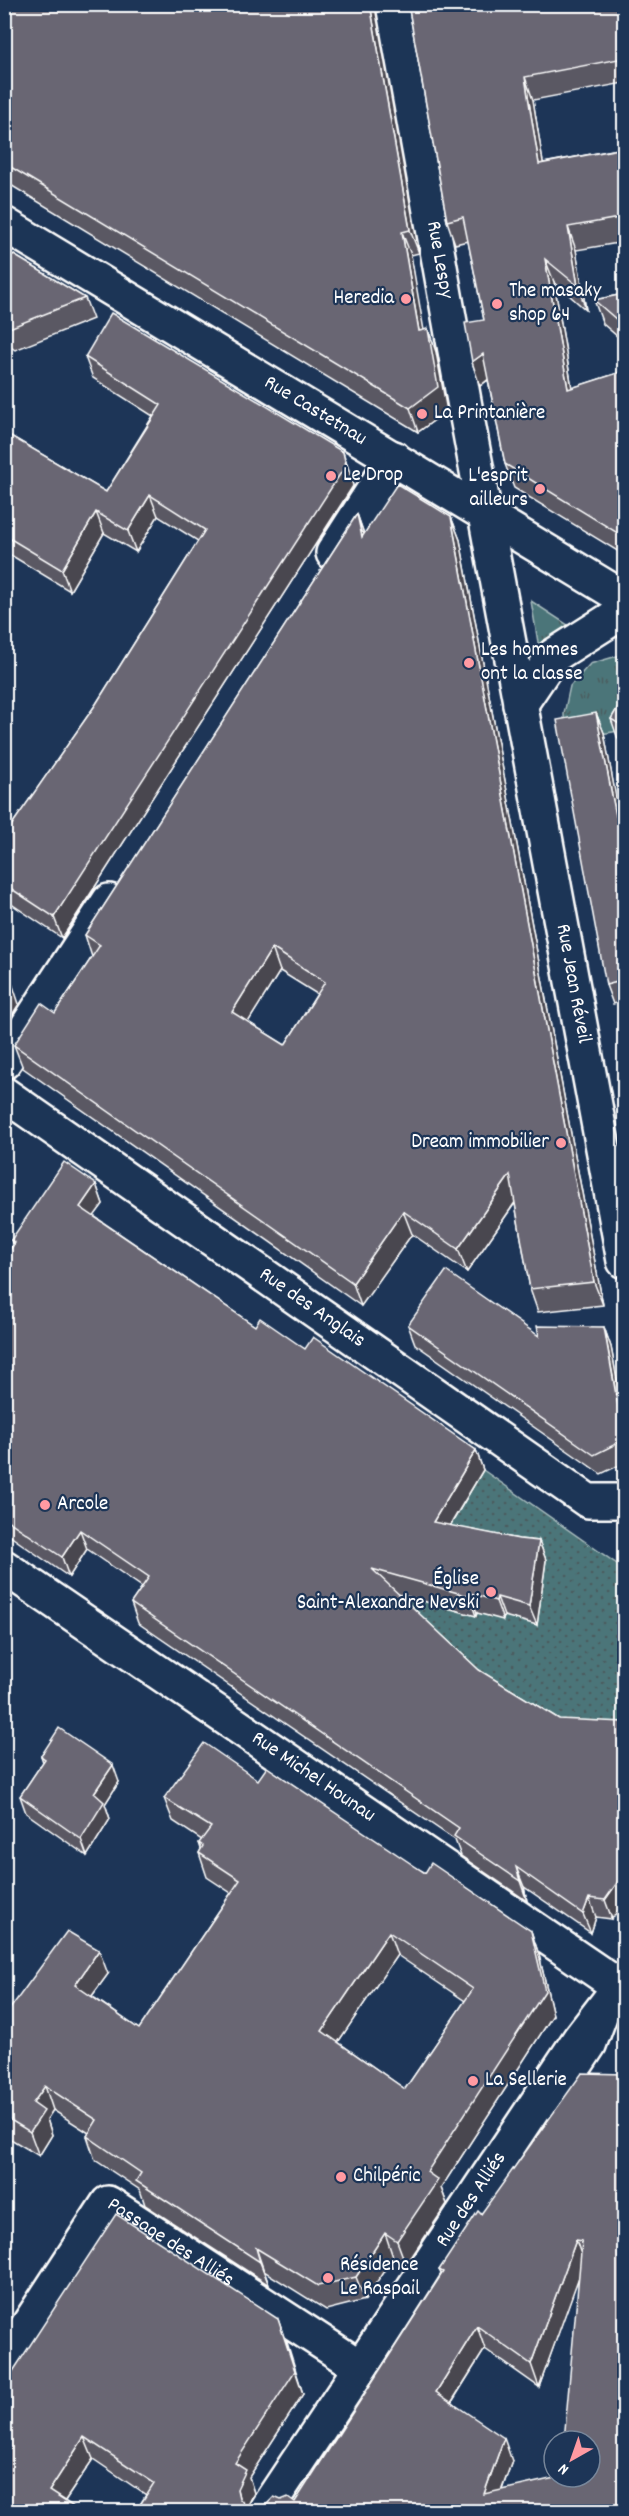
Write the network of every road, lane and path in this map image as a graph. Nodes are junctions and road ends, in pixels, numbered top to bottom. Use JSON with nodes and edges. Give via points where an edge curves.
{"nodes":[{"id":1,"x":393,"y":4,"type":"edge"},
{"id":2,"x":4,"y":224,"type":"edge"},
{"id":3,"x":394,"y":458,"type":"junction"},
{"id":4,"x":485,"y":513,"type":"junction"},
{"id":5,"x":317,"y":577,"type":"edge"},
{"id":6,"x":624,"y":597,"type":"edge"},
{"id":7,"x":624,"y":611,"type":"edge"},
{"id":8,"x":520,"y":705,"type":"junction"},
{"id":9,"x":124,"y":877,"type":"edge"},
{"id":10,"x":4,"y":1062,"type":"edge"},
{"id":11,"x":4,"y":1094,"type":"edge"},
{"id":12,"x":624,"y":1261,"type":"edge"},
{"id":13,"x":624,"y":1501,"type":"edge"},
{"id":14,"x":4,"y":1567,"type":"edge"},
{"id":15,"x":622,"y":1984,"type":"edge"},
{"id":16,"x":544,"y":2127,"type":"edge"},
{"id":17,"x":4,"y":2362,"type":"edge"},
{"id":18,"x":360,"y":2367,"type":"junction"},
{"id":19,"x":264,"y":2511,"type":"edge"}],
"edges":[{"from":1,"to":4,"type":"street","name":"Rue Lespy"},
{"from":2,"to":3,"type":"street","name":"Rue Castetnau"},
{"from":3,"to":4,"type":"street","name":"Rue Castetnau"},
{"from":3,"to":5,"type":"street"},
{"from":4,"to":6,"type":"street","name":"Rue Castetnau"},
{"from":4,"to":8,"type":"street","name":"Rue Jean Réveil"},
{"from":7,"to":8,"type":"street","via":[[553,656]]},
{"from":8,"to":12,"type":"street","name":"Rue Jean Réveil"},
{"from":9,"to":10,"type":"street"},
{"from":11,"to":13,"type":"street","name":"Rue des Anglais","via":[[588,1501]]},
{"from":14,"to":15,"type":"street","name":"Rue Michel Hounau"},
{"from":15,"to":16,"type":"lane","via":[[597,2048]]},
{"from":15,"to":18,"type":"street","name":"Rue des Alliés","via":[[579,2038]]},
{"from":17,"to":18,"type":"street","name":"Passage des Alliés","via":[[108,2203]]},
{"from":18,"to":19,"type":"street","name":"Rue des Alliés"}]}
